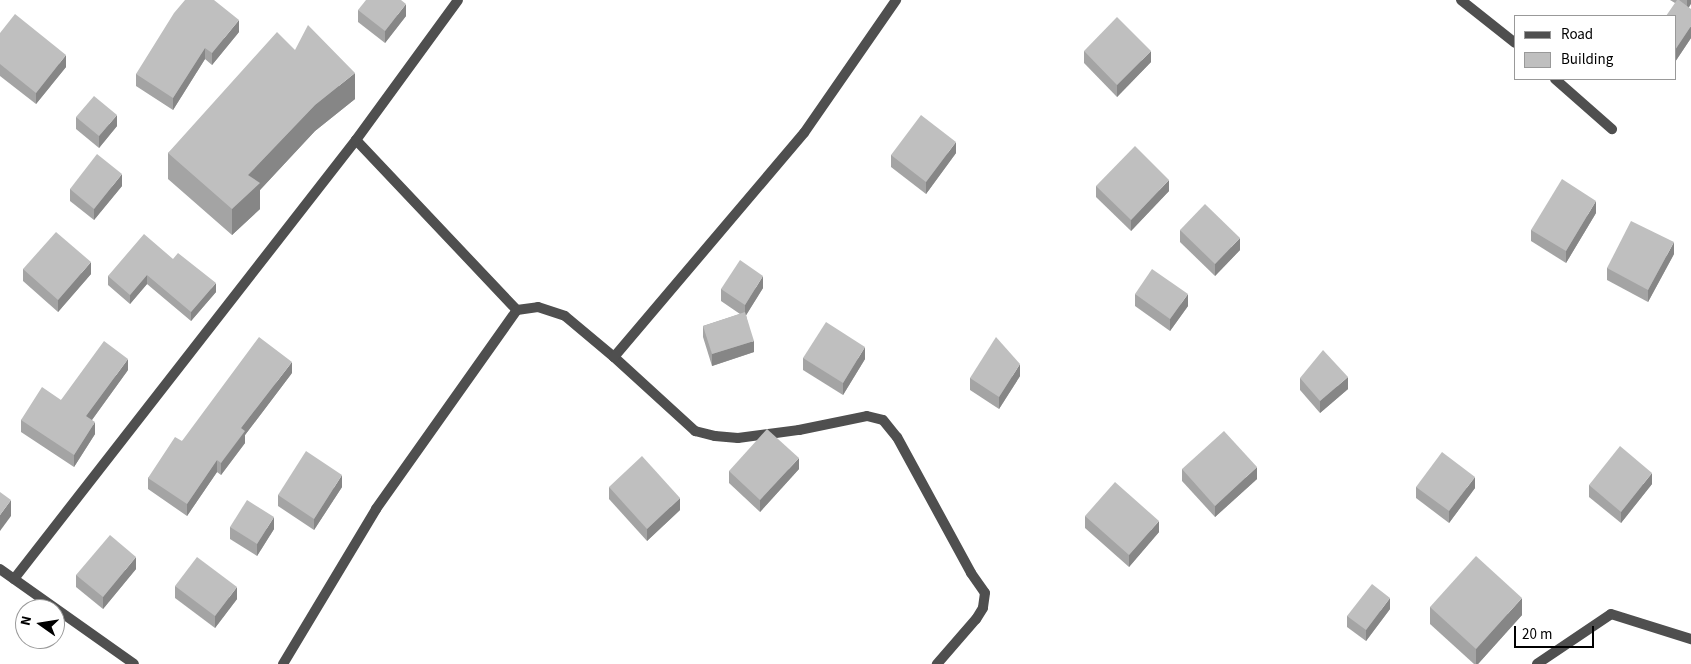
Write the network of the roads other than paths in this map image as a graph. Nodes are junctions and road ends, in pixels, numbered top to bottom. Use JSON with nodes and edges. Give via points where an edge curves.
{"nodes":[{"id":1,"x":458,"y":0,"type":"edge"},
{"id":2,"x":896,"y":0,"type":"edge"},
{"id":3,"x":1461,"y":0,"type":"edge"},
{"id":4,"x":1514,"y":42,"type":"edge"},
{"id":5,"x":1556,"y":80,"type":"edge"},
{"id":6,"x":1612,"y":129,"type":"dead end"},
{"id":7,"x":356,"y":140,"type":"junction"},
{"id":8,"x":517,"y":310,"type":"junction"},
{"id":9,"x":614,"y":357,"type":"junction"},
{"id":10,"x":0,"y":568,"type":"edge"},
{"id":11,"x":14,"y":580,"type":"junction"},
{"id":12,"x":1691,"y":639,"type":"edge"},
{"id":13,"x":134,"y":664,"type":"edge"},
{"id":14,"x":283,"y":664,"type":"edge"},
{"id":15,"x":937,"y":664,"type":"edge"},
{"id":16,"x":1537,"y":664,"type":"edge"}],
"edges":[{"from":1,"to":7,"type":"street"},
{"from":2,"to":9,"type":"street","via":[[804,133]]},
{"from":3,"to":4,"type":"street"},
{"from":5,"to":6,"type":"street"},
{"from":7,"to":8,"type":"street"},
{"from":7,"to":11,"type":"street"},
{"from":8,"to":9,"type":"street","via":[[538,307],[565,316]]},
{"from":8,"to":14,"type":"street","via":[[376,509]]},
{"from":9,"to":15,"type":"street","via":[[695,430],[715,436],[738,438],[800,430],[867,416],[883,420],[897,437],[985,593],[983,608],[976,619]]},
{"from":10,"to":11,"type":"street"},
{"from":11,"to":13,"type":"street"},
{"from":12,"to":16,"type":"street","via":[[1611,614]]}]}
